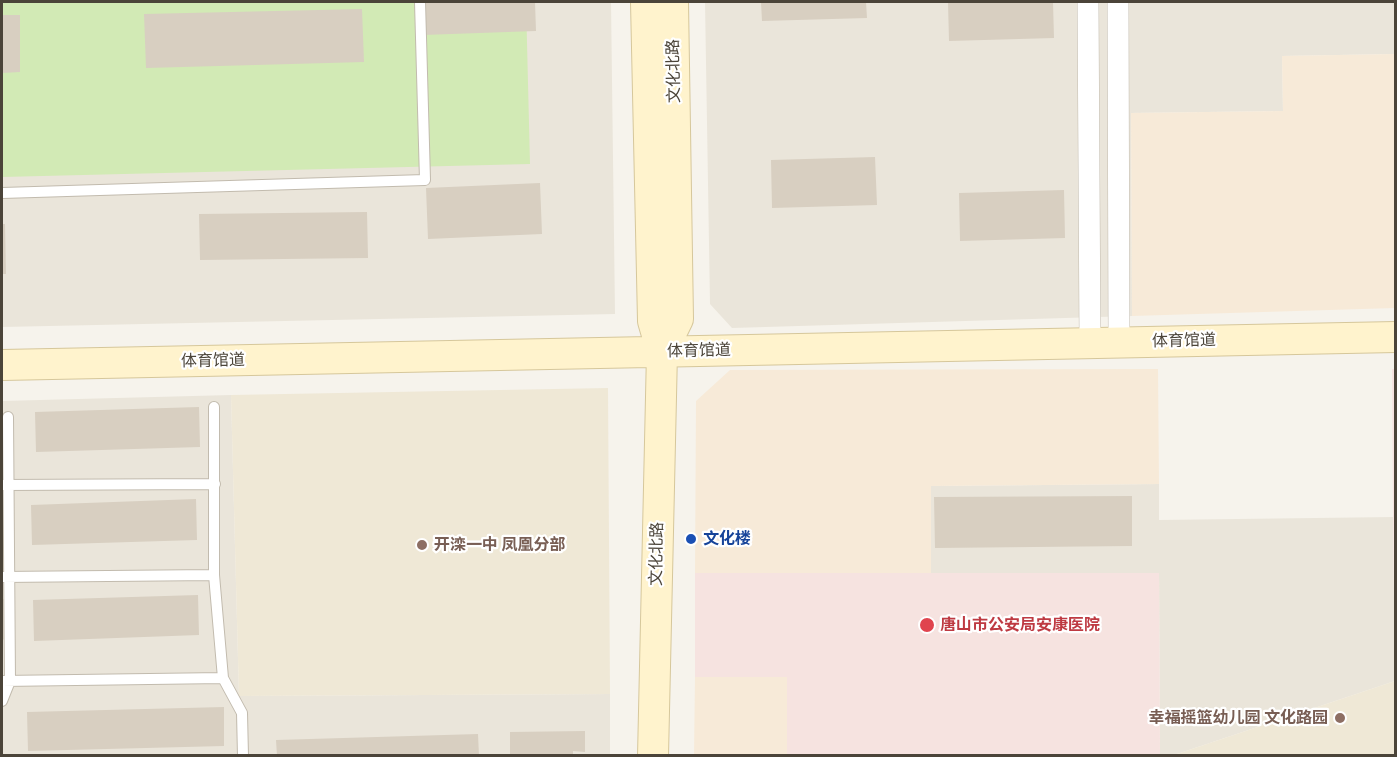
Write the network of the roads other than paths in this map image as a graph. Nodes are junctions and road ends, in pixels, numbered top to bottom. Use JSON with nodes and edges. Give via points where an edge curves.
{"nodes":[{"id":1,"x":420,"y":2,"type":"edge"},
{"id":2,"x":646,"y":2,"type":"edge"},
{"id":3,"x":673,"y":2,"type":"edge"},
{"id":4,"x":1088,"y":2,"type":"edge"},
{"id":5,"x":1118,"y":2,"type":"edge"},
{"id":6,"x":2,"y":193,"type":"edge"},
{"id":7,"x":1395,"y":338,"type":"edge"},
{"id":8,"x":1119,"y":342,"type":"junction"},
{"id":9,"x":1090,"y":344,"type":"junction"},
{"id":10,"x":662,"y":352,"type":"junction"},
{"id":11,"x":2,"y":365,"type":"edge"},
{"id":12,"x":214,"y":407,"type":"dead end"},
{"id":13,"x":8,"y":417,"type":"dead end"},
{"id":14,"x":215,"y":484,"type":"junction"},
{"id":15,"x":5,"y":485,"type":"edge"},
{"id":16,"x":214,"y":575,"type":"junction"},
{"id":17,"x":6,"y":577,"type":"edge"},
{"id":18,"x":223,"y":678,"type":"junction"},
{"id":19,"x":6,"y":681,"type":"edge"},
{"id":20,"x":2,"y":700,"type":"edge"},
{"id":21,"x":243,"y":756,"type":"edge"},
{"id":22,"x":653,"y":756,"type":"edge"}],
"edges":[{"from":1,"to":6,"type":"lane","via":[[425,180]]},
{"from":2,"to":10,"type":"street","name":"文化北路","via":[[653,321]]},
{"from":3,"to":10,"type":"street","name":"文化北路","via":[[678,319]]},
{"from":4,"to":9,"type":"street"},
{"from":5,"to":8,"type":"street"},
{"from":7,"to":8,"type":"street","name":"体育馆道"},
{"from":8,"to":9,"type":"street","name":"体育馆道"},
{"from":9,"to":10,"type":"street","name":"体育馆道"},
{"from":10,"to":11,"type":"street","name":"体育馆道"},
{"from":10,"to":22,"type":"street","name":"文化北路"},
{"from":12,"to":14,"type":"lane"},
{"from":13,"to":15,"type":"lane"},
{"from":14,"to":15,"type":"lane"},
{"from":14,"to":16,"type":"lane"},
{"from":15,"to":17,"type":"lane"},
{"from":16,"to":17,"type":"lane"},
{"from":16,"to":18,"type":"lane"},
{"from":17,"to":19,"type":"lane"},
{"from":18,"to":19,"type":"lane"},
{"from":18,"to":21,"type":"lane","via":[[242,713]]},
{"from":19,"to":20,"type":"lane"}]}
